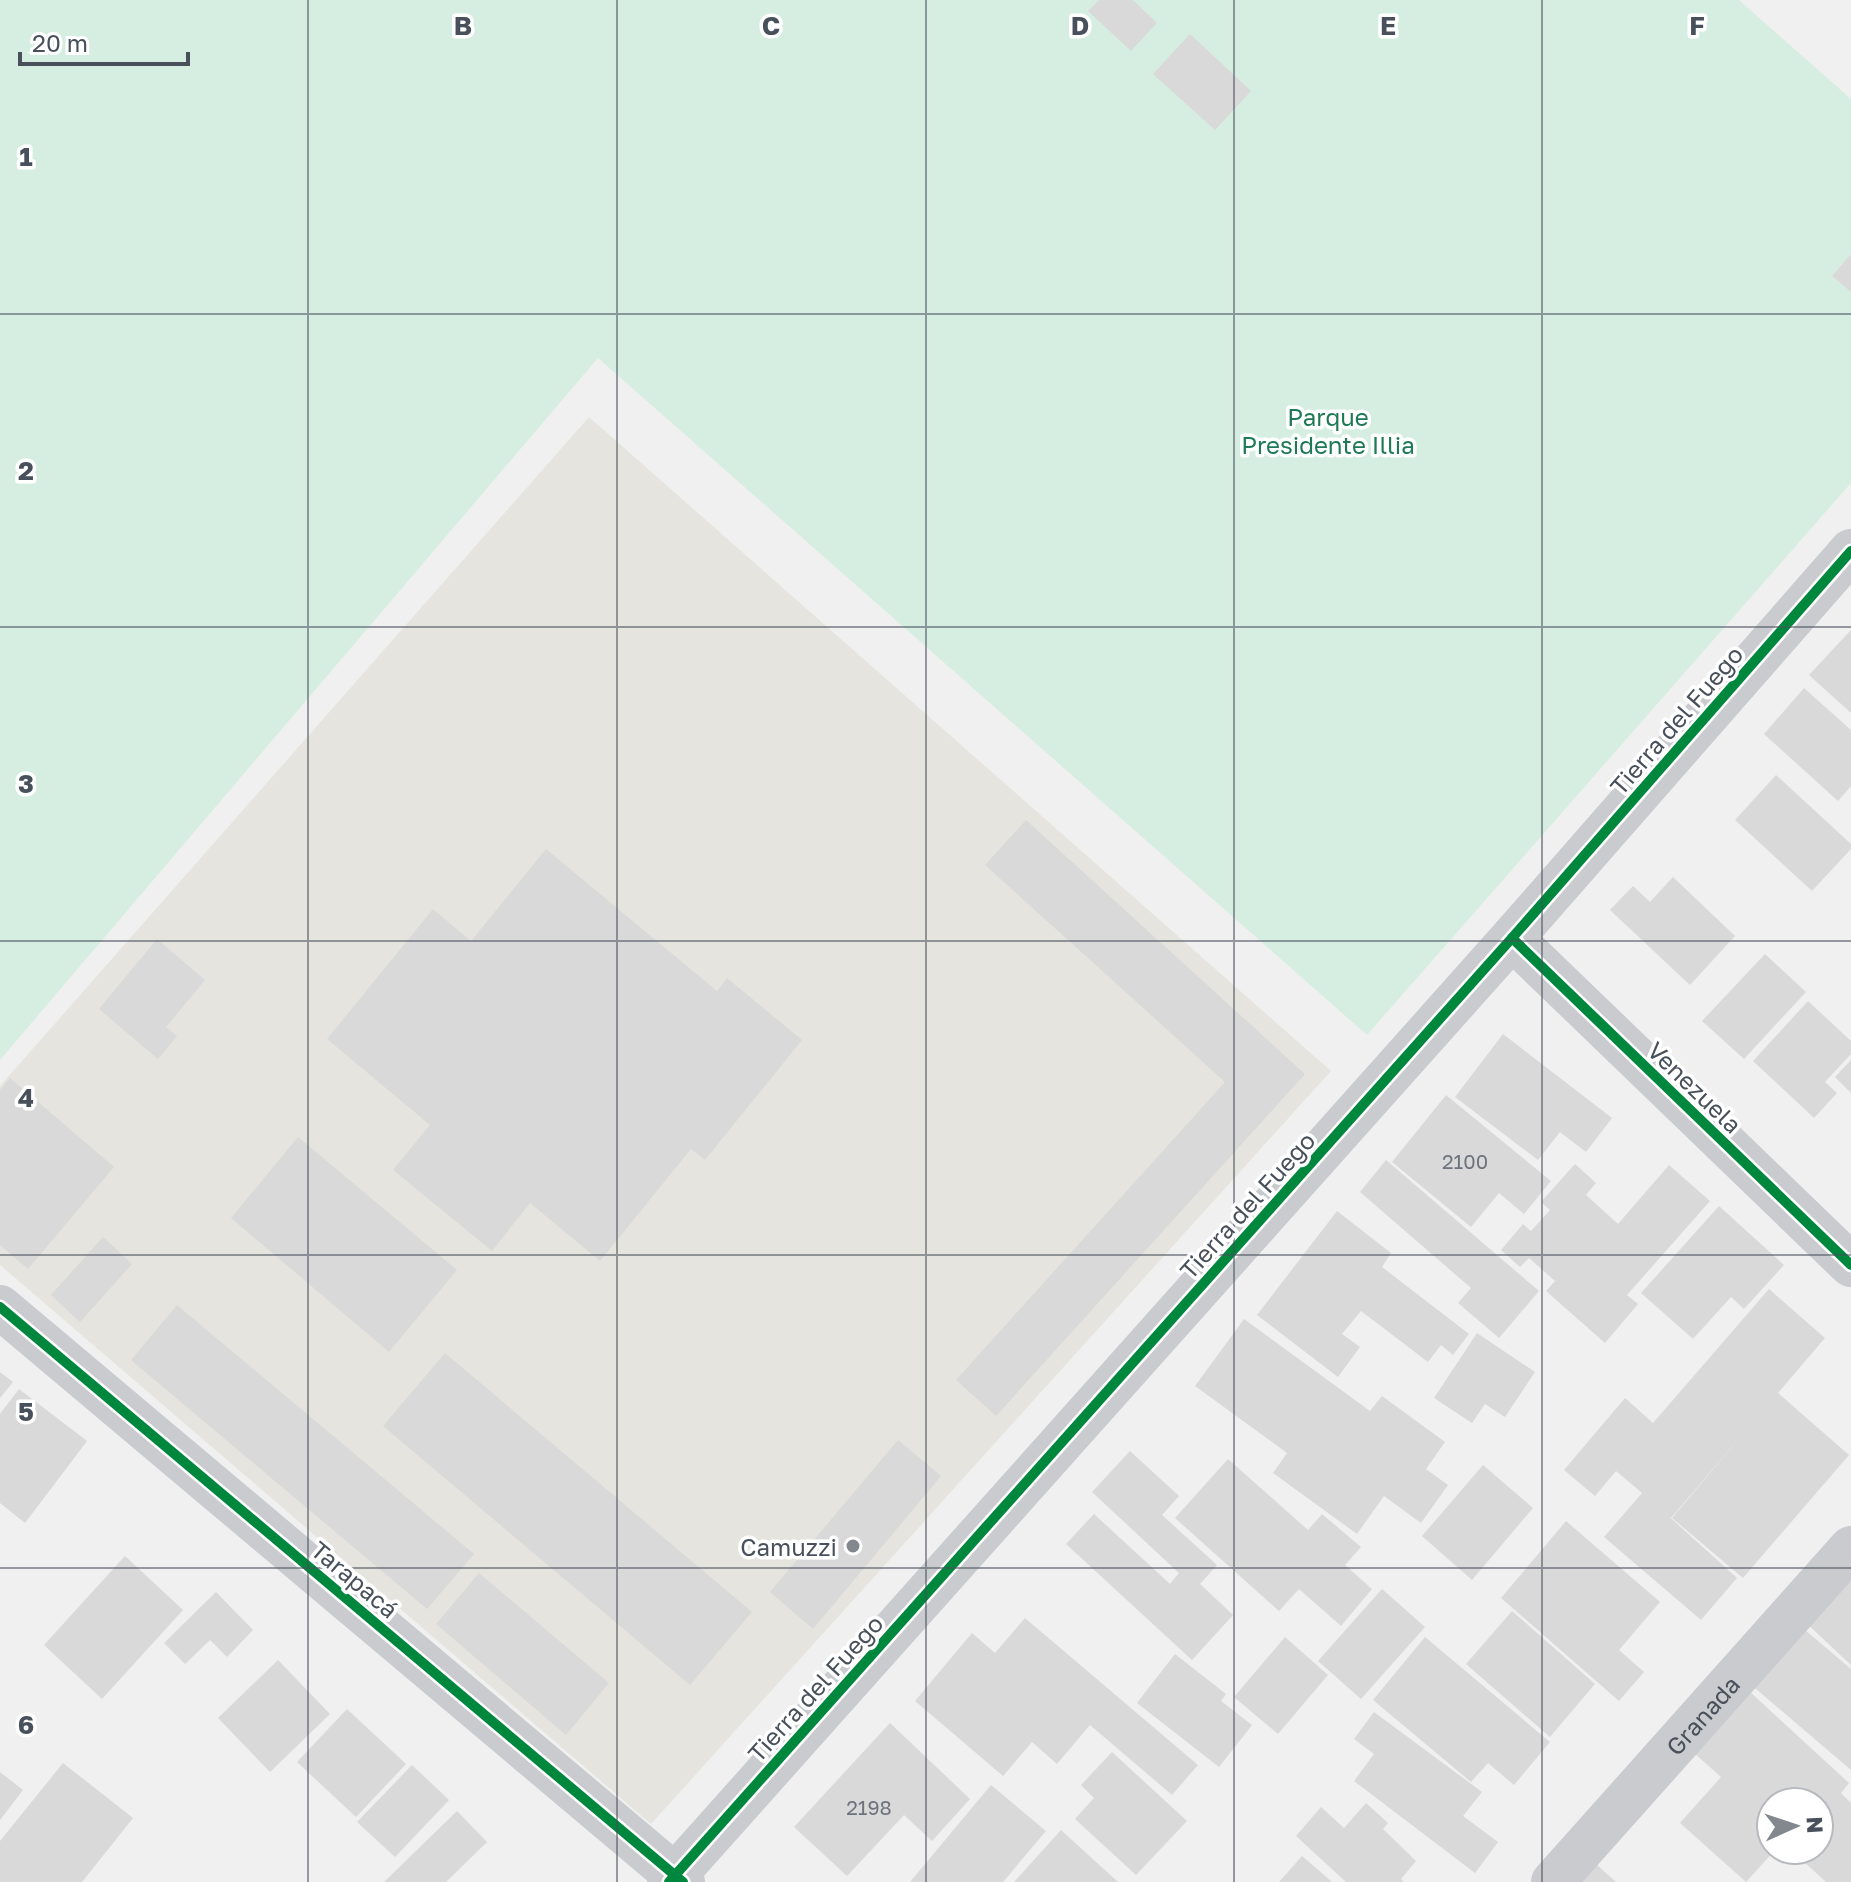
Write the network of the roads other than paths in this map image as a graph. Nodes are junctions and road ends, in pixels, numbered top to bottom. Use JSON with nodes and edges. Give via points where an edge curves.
{"nodes":[{"id":1,"x":1851,"y":551,"type":"edge"},
{"id":2,"x":1512,"y":938,"type":"junction"},
{"id":3,"x":1851,"y":1265,"type":"edge"},
{"id":4,"x":0,"y":1307,"type":"edge"},
{"id":5,"x":1851,"y":1548,"type":"edge"},
{"id":6,"x":676,"y":1880,"type":"edge"},
{"id":7,"x":1553,"y":1882,"type":"edge"}],
"edges":[{"from":1,"to":2,"type":"street","name":"Tierra del Fuego"},
{"from":2,"to":3,"type":"street","name":"Venezuela"},
{"from":2,"to":6,"type":"street","name":"Tierra del Fuego"},
{"from":4,"to":6,"type":"street","name":"Tarapacá"},
{"from":5,"to":7,"type":"street","name":"Granada"}]}
